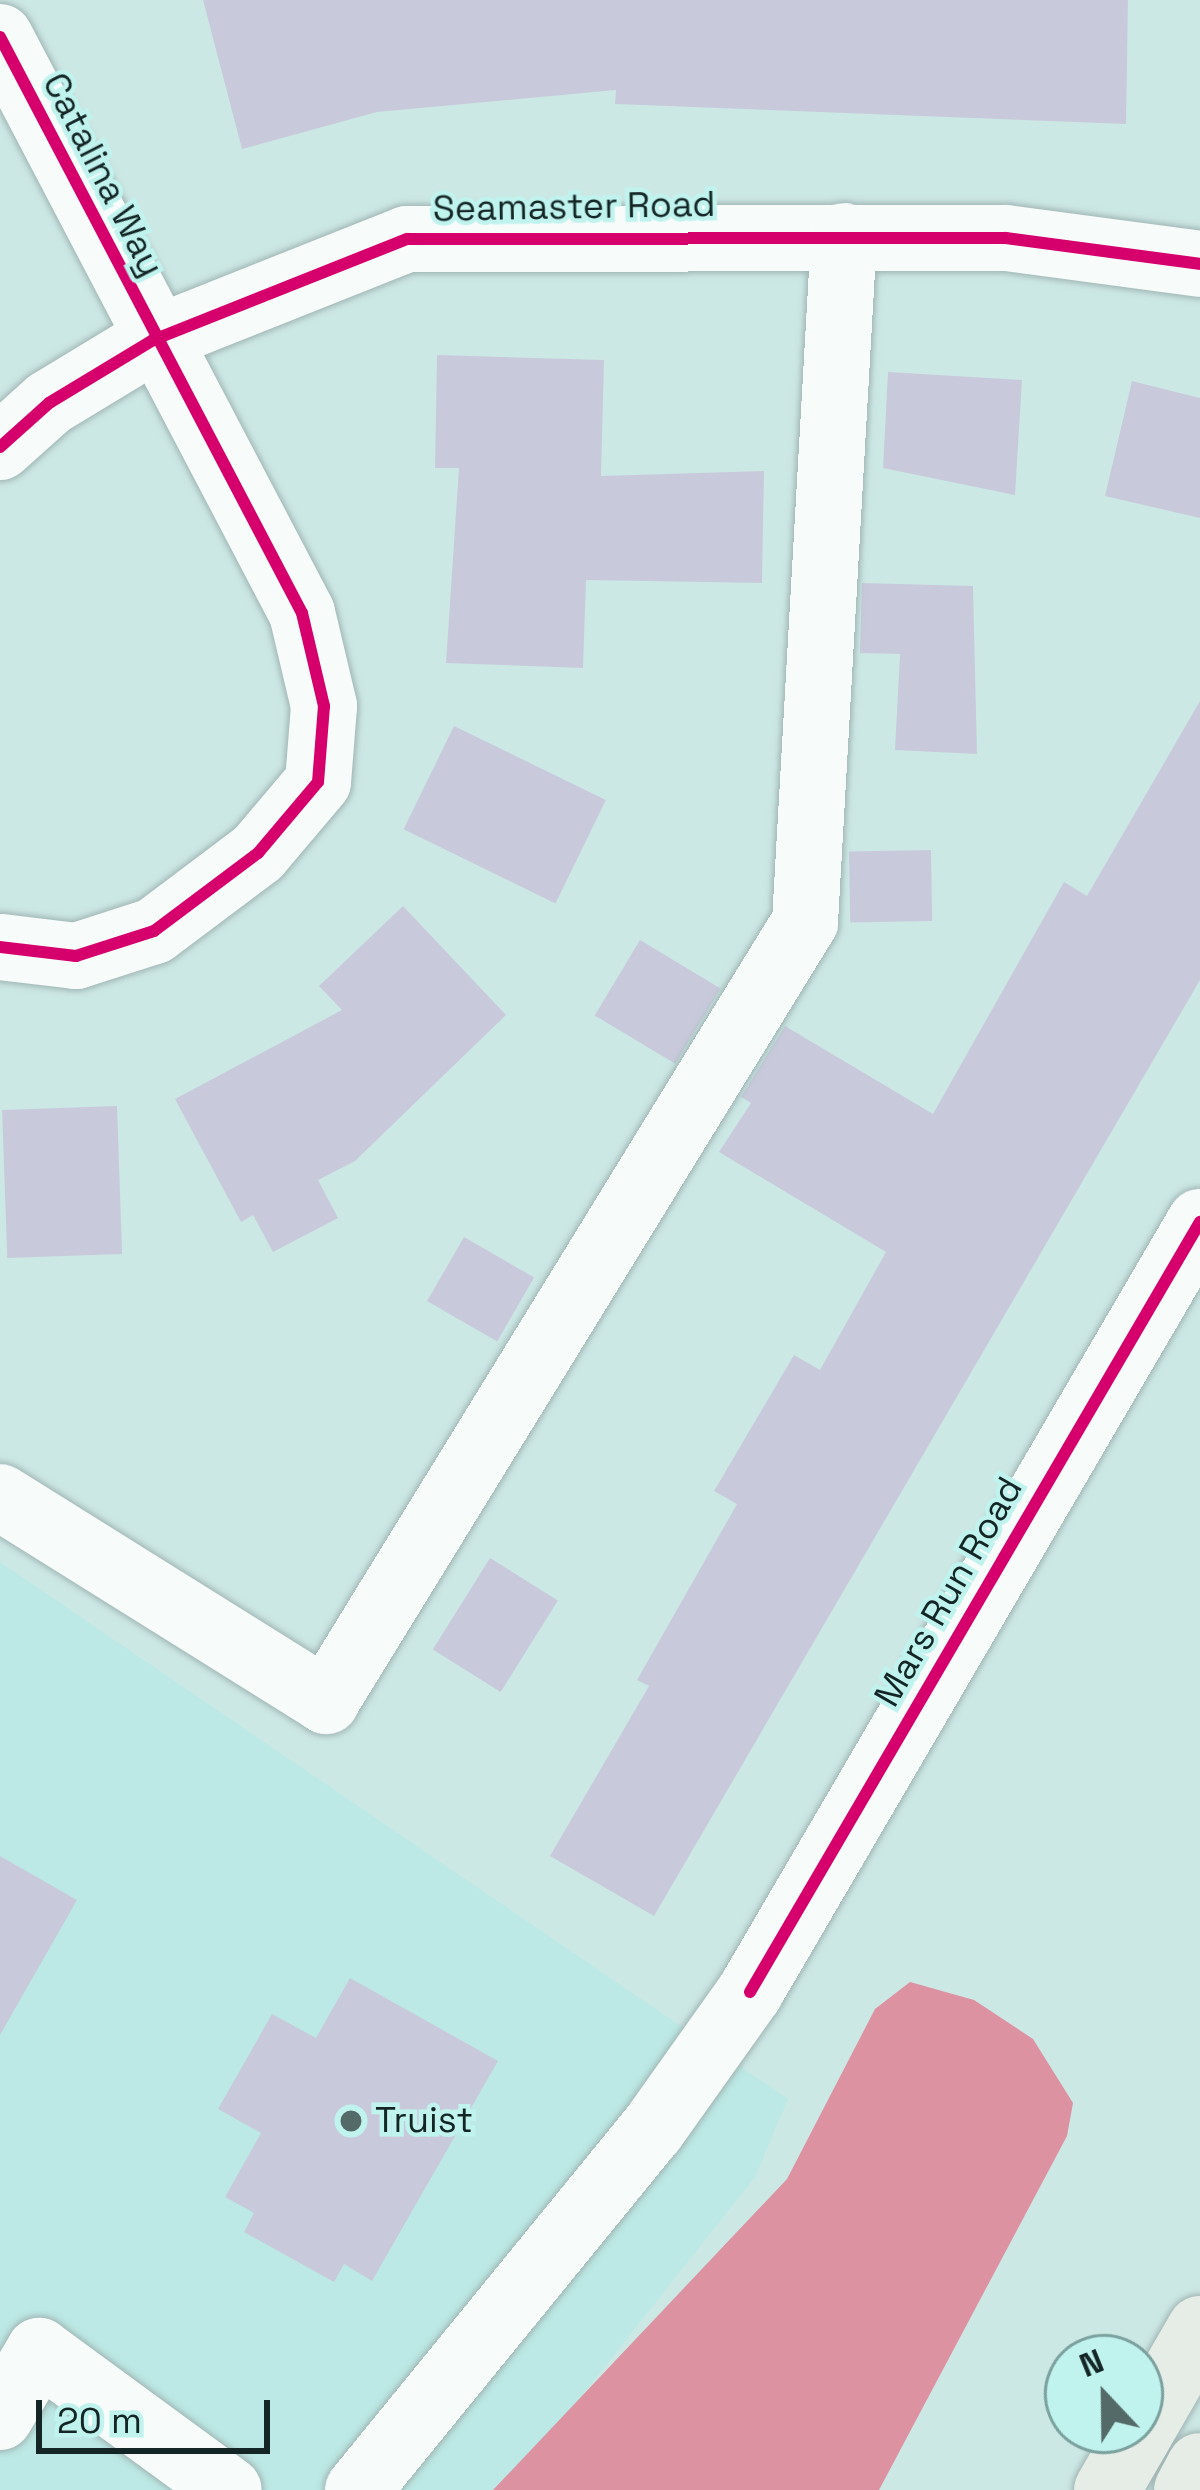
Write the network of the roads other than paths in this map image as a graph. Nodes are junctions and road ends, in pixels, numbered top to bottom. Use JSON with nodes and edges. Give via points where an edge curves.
{"nodes":[{"id":1,"x":0,"y":37,"type":"edge"},
{"id":2,"x":844,"y":236,"type":"junction"},
{"id":3,"x":1200,"y":264,"type":"edge"},
{"id":4,"x":153,"y":340,"type":"junction"},
{"id":5,"x":0,"y":447,"type":"edge"},
{"id":6,"x":0,"y":946,"type":"edge"},
{"id":7,"x":1200,"y":1222,"type":"edge"},
{"id":8,"x":0,"y":1497,"type":"edge"},
{"id":9,"x":1200,"y":2330,"type":"edge"},
{"id":10,"x":19,"y":2340,"type":"edge"},
{"id":11,"x":0,"y":2417,"type":"edge"},
{"id":12,"x":1200,"y":2466,"type":"edge"},
{"id":13,"x":229,"y":2490,"type":"edge"},
{"id":14,"x":358,"y":2490,"type":"edge"},
{"id":15,"x":1107,"y":2490,"type":"edge"},
{"id":16,"x":1187,"y":2490,"type":"edge"}],
"edges":[{"from":1,"to":4,"type":"street","name":"Catalina Way"},
{"from":2,"to":3,"type":"street","name":"Seamaster Road","via":[[1006,238]]},
{"from":2,"to":4,"type":"street","name":"Seamaster Road","via":[[407,239]]},
{"from":2,"to":8,"type":"street","via":[[805,922],[326,1701]]},
{"from":4,"to":5,"type":"street","name":"Seamaster Road","via":[[49,403]]},
{"from":4,"to":6,"type":"street","name":"Catalina Way","via":[[302,613],[324,706],[318,782],[258,853],[154,931],[76,956]]},
{"from":7,"to":14,"type":"street","name":"Mars Run Road","via":[[750,1992],[652,2130]]},
{"from":9,"to":15,"type":"main road"},
{"from":10,"to":11,"type":"street"},
{"from":10,"to":13,"type":"street"},
{"from":12,"to":16,"type":"main road"}]}
